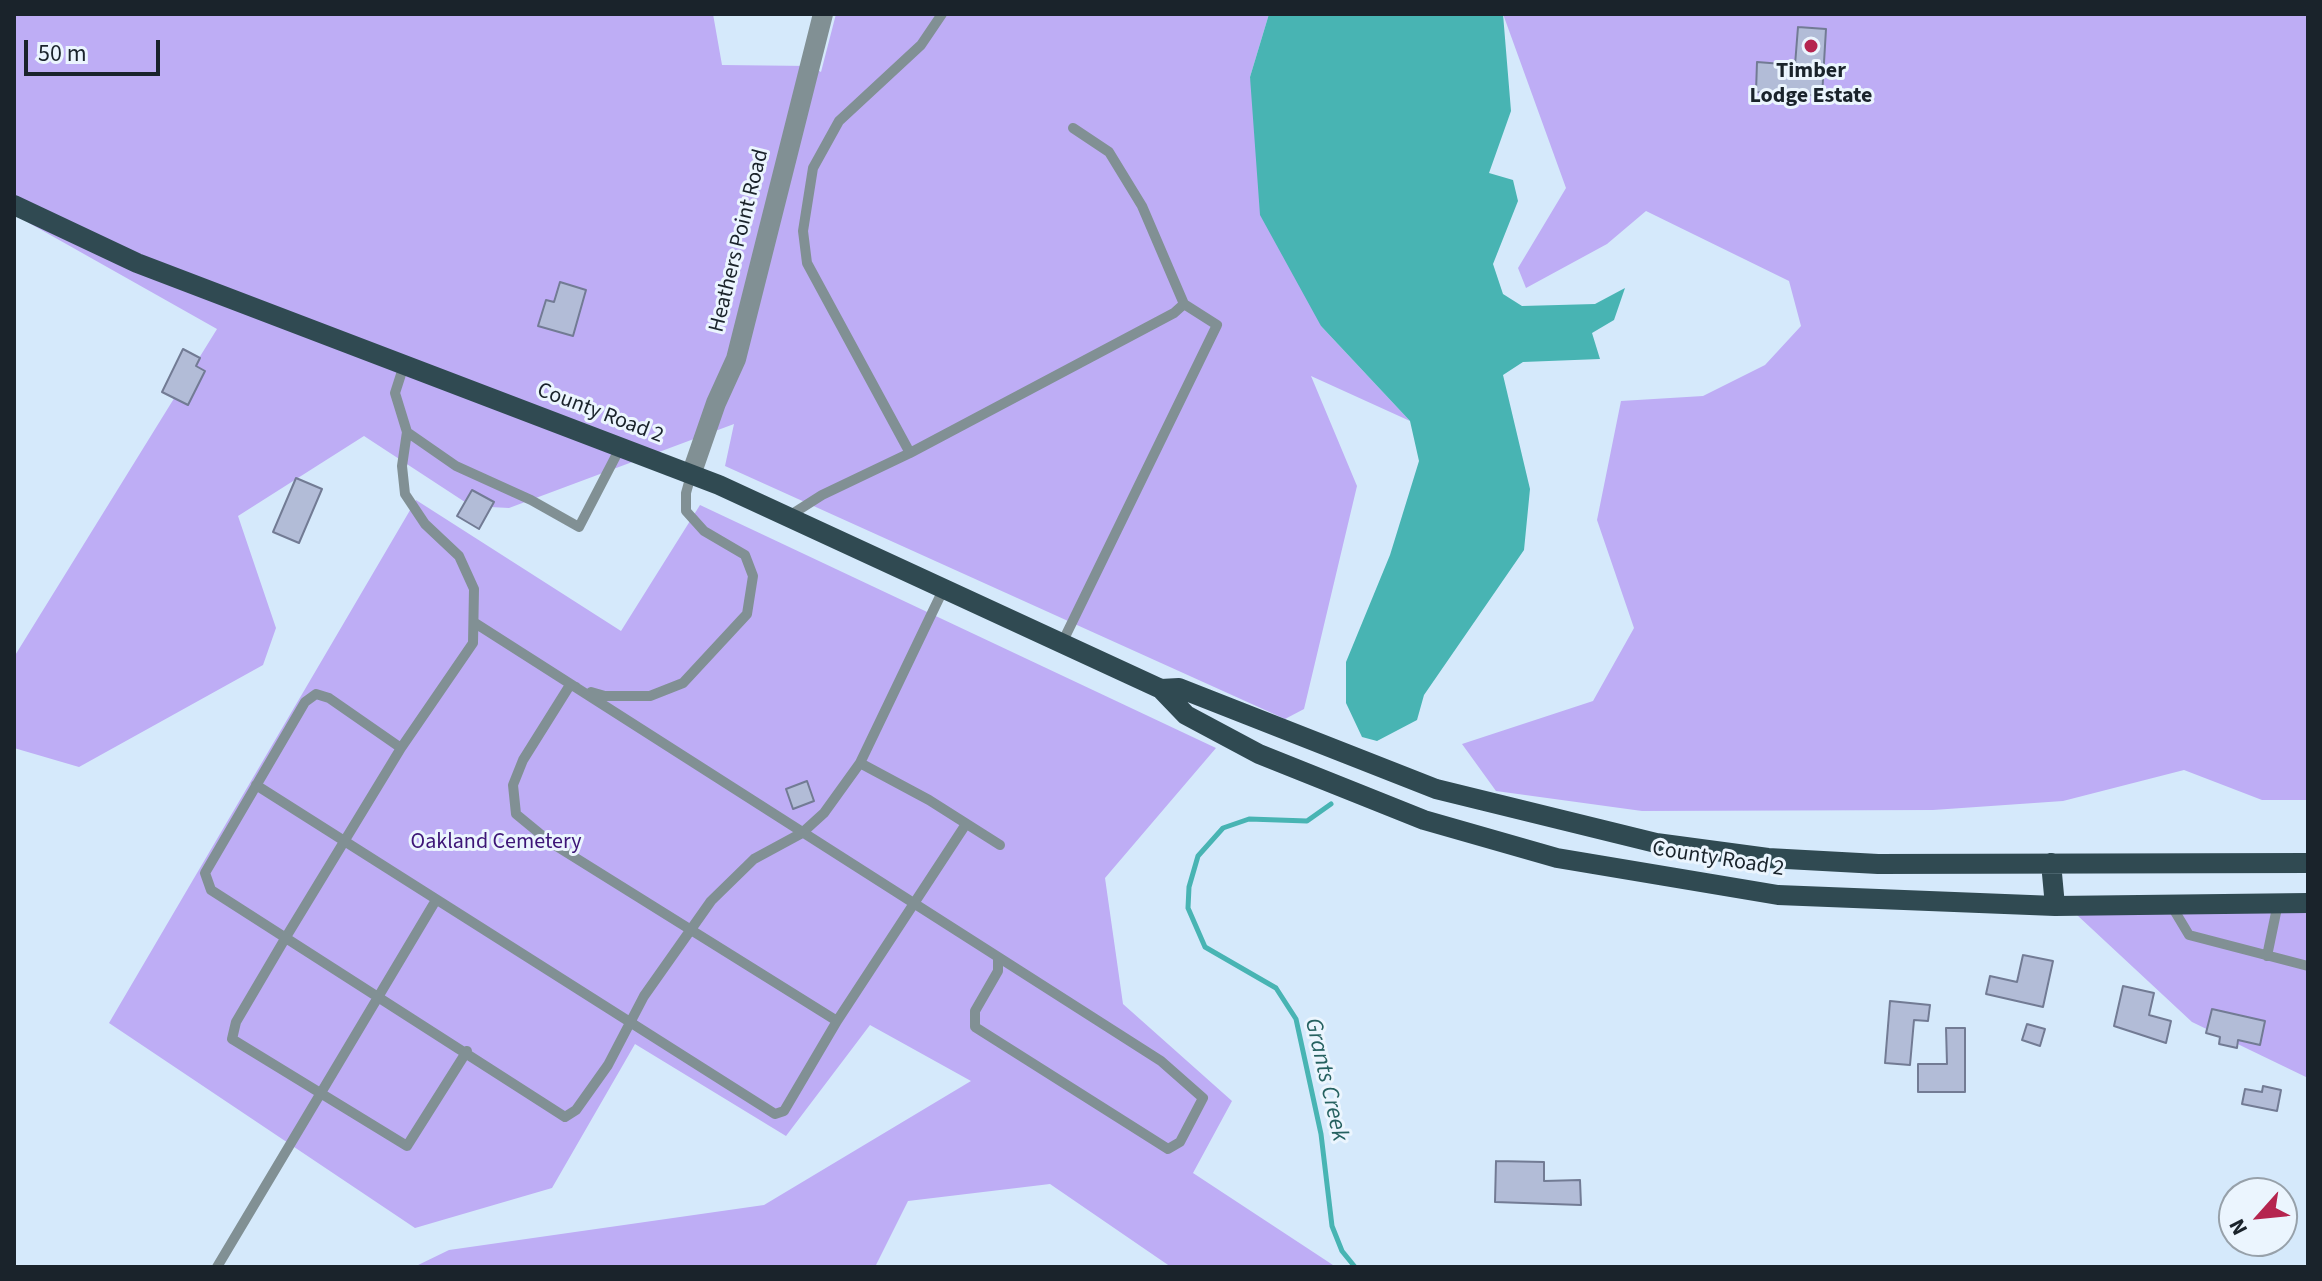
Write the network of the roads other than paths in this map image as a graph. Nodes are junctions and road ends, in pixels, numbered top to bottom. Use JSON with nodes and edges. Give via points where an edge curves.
{"nodes":[{"id":1,"x":823,"y":14,"type":"edge"},
{"id":2,"x":942,"y":14,"type":"edge"},
{"id":3,"x":1073,"y":128,"type":"dead end"},
{"id":4,"x":14,"y":205,"type":"edge"},
{"id":5,"x":1184,"y":304,"type":"junction"},
{"id":6,"x":404,"y":365,"type":"junction"},
{"id":7,"x":407,"y":432,"type":"junction"},
{"id":8,"x":620,"y":448,"type":"junction"},
{"id":9,"x":910,"y":453,"type":"junction"},
{"id":10,"x":691,"y":475,"type":"junction"},
{"id":11,"x":789,"y":516,"type":"junction"},
{"id":12,"x":944,"y":588,"type":"junction"},
{"id":13,"x":475,"y":623,"type":"junction"},
{"id":14,"x":1062,"y":643,"type":"junction"},
{"id":15,"x":570,"y":685,"type":"junction"},
{"id":16,"x":1161,"y":689,"type":"junction"},
{"id":17,"x":401,"y":748,"type":"junction"},
{"id":18,"x":860,"y":763,"type":"junction"},
{"id":19,"x":256,"y":785,"type":"junction"},
{"id":20,"x":966,"y":824,"type":"junction"},
{"id":21,"x":802,"y":833,"type":"junction"},
{"id":22,"x":346,"y":841,"type":"junction"},
{"id":23,"x":1000,"y":845,"type":"dead end"},
{"id":24,"x":2051,"y":863,"type":"junction"},
{"id":25,"x":2308,"y":863,"type":"edge"},
{"id":26,"x":436,"y":900,"type":"junction"},
{"id":27,"x":2278,"y":903,"type":"junction"},
{"id":28,"x":2308,"y":903,"type":"edge"},
{"id":29,"x":913,"y":904,"type":"junction"},
{"id":30,"x":2171,"y":905,"type":"junction"},
{"id":31,"x":2055,"y":906,"type":"junction"},
{"id":32,"x":689,"y":929,"type":"junction"},
{"id":33,"x":286,"y":937,"type":"junction"},
{"id":34,"x":2267,"y":956,"type":"junction"},
{"id":35,"x":998,"y":958,"type":"junction"},
{"id":36,"x":2308,"y":966,"type":"edge"},
{"id":37,"x":379,"y":996,"type":"junction"},
{"id":38,"x":837,"y":1021,"type":"junction"},
{"id":39,"x":630,"y":1024,"type":"junction"},
{"id":40,"x":467,"y":1051,"type":"junction"},
{"id":41,"x":322,"y":1091,"type":"junction"},
{"id":42,"x":217,"y":1267,"type":"edge"}],
"edges":[{"from":1,"to":10,"type":"street","name":"Heathers Point Road","via":[[736,359]]},
{"from":2,"to":9,"type":"lane","via":[[921,45],[839,121],[813,168],[803,231],[807,263]]},
{"from":3,"to":5,"type":"lane","via":[[1109,152],[1142,206]]},
{"from":4,"to":6,"type":"main road","name":"County Road 2","via":[[137,263]]},
{"from":5,"to":9,"type":"lane"},
{"from":5,"to":14,"type":"lane","via":[[1217,325]]},
{"from":6,"to":7,"type":"lane","via":[[395,393]]},
{"from":6,"to":8,"type":"main road","name":"County Road 2"},
{"from":7,"to":8,"type":"lane","via":[[456,466],[579,527]]},
{"from":7,"to":13,"type":"lane","via":[[405,494],[425,524],[459,556],[474,589]]},
{"from":8,"to":10,"type":"main road","name":"County Road 2"},
{"from":9,"to":11,"type":"lane"},
{"from":10,"to":11,"type":"main road","name":"County Road 2"},
{"from":10,"to":15,"type":"lane","via":[[686,511],[704,531],[745,555],[753,576],[747,614],[683,683],[650,696],[605,696]]},
{"from":11,"to":12,"type":"main road","name":"County Road 2"},
{"from":12,"to":14,"type":"main road","name":"County Road 2"},
{"from":12,"to":18,"type":"lane"},
{"from":13,"to":15,"type":"lane"},
{"from":13,"to":17,"type":"lane","via":[[473,643]]},
{"from":14,"to":16,"type":"main road","name":"County Road 2"},
{"from":15,"to":21,"type":"lane"},
{"from":15,"to":32,"type":"lane","via":[[523,760],[513,785],[516,814],[550,842]]},
{"from":16,"to":24,"type":"main road","name":"County Road 2","via":[[1179,688],[1436,789],[1656,843],[1862,864]]},
{"from":16,"to":31,"type":"main road","name":"County Road 2","via":[[1186,715],[1259,754],[1424,820],[1557,858],[1778,895]]},
{"from":17,"to":19,"type":"lane","via":[[316,694],[305,702]]},
{"from":17,"to":22,"type":"lane"},
{"from":18,"to":20,"type":"lane"},
{"from":18,"to":21,"type":"lane","via":[[824,813]]},
{"from":19,"to":22,"type":"lane"},
{"from":19,"to":33,"type":"lane","via":[[205,873],[211,890]]},
{"from":20,"to":23,"type":"lane"},
{"from":20,"to":29,"type":"lane"},
{"from":21,"to":29,"type":"lane"},
{"from":21,"to":32,"type":"lane","via":[[754,859]]},
{"from":22,"to":26,"type":"lane"},
{"from":22,"to":33,"type":"lane"},
{"from":24,"to":25,"type":"main road","name":"County Road 2"},
{"from":24,"to":31,"type":"main road"},
{"from":26,"to":37,"type":"lane"},
{"from":26,"to":39,"type":"lane"},
{"from":27,"to":28,"type":"main road","name":"County Road 2"},
{"from":27,"to":30,"type":"main road","name":"County Road 2"},
{"from":27,"to":34,"type":"lane"},
{"from":29,"to":35,"type":"lane"},
{"from":29,"to":38,"type":"lane"},
{"from":30,"to":31,"type":"main road","name":"County Road 2"},
{"from":30,"to":34,"type":"lane","via":[[2189,935]]},
{"from":32,"to":38,"type":"lane"},
{"from":32,"to":39,"type":"lane"},
{"from":33,"to":37,"type":"lane"},
{"from":33,"to":41,"type":"lane","via":[[236,1022],[232,1039]]},
{"from":34,"to":36,"type":"lane"},
{"from":35,"to":35,"type":"lane","via":[[1161,1061],[1203,1098],[1180,1142],[1168,1149],[975,1027],[975,1011],[998,971]]},
{"from":37,"to":40,"type":"lane"},
{"from":37,"to":41,"type":"lane"},
{"from":38,"to":39,"type":"lane","via":[[784,1111],[775,1114]]},
{"from":39,"to":40,"type":"lane","via":[[608,1065],[576,1110],[565,1117]]},
{"from":40,"to":41,"type":"lane","via":[[407,1146]]},
{"from":41,"to":42,"type":"lane"}]}
